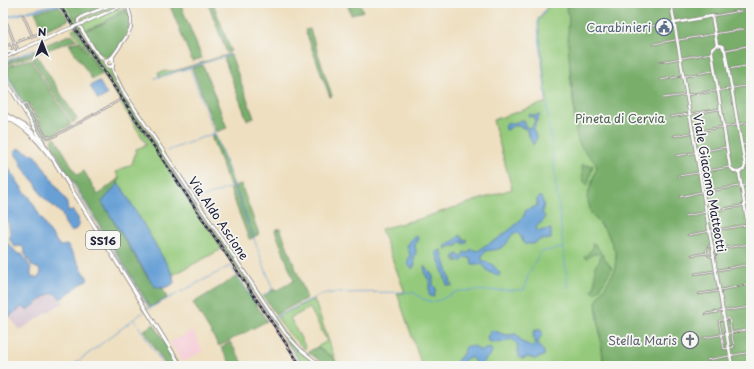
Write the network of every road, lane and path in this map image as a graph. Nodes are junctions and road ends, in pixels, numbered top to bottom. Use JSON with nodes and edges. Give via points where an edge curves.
{"nodes":[{"id":1,"x":116,"y":3,"type":"edge"},
{"id":2,"x":129,"y":3,"type":"edge"},
{"id":3,"x":671,"y":3,"type":"edge"},
{"id":4,"x":121,"y":6,"type":"edge"},
{"id":5,"x":654,"y":7,"type":"dead end"},
{"id":6,"x":128,"y":10,"type":"junction"},
{"id":7,"x":741,"y":11,"type":"dead end"},
{"id":8,"x":24,"y":15,"type":"dead end"},
{"id":9,"x":712,"y":16,"type":"junction"},
{"id":10,"x":674,"y":22,"type":"junction"},
{"id":11,"x":7,"y":23,"type":"dead end"},
{"id":12,"x":652,"y":26,"type":"dead end"},
{"id":13,"x":744,"y":29,"type":"dead end"},
{"id":14,"x":41,"y":32,"type":"dead end"},
{"id":15,"x":715,"y":34,"type":"junction"},
{"id":16,"x":32,"y":36,"type":"junction"},
{"id":17,"x":678,"y":40,"type":"junction"},
{"id":18,"x":15,"y":42,"type":"junction"},
{"id":19,"x":11,"y":44,"type":"junction"},
{"id":20,"x":654,"y":44,"type":"dead end"},
{"id":21,"x":717,"y":45,"type":"junction"},
{"id":22,"x":747,"y":46,"type":"dead end"},
{"id":23,"x":3,"y":47,"type":"edge"},
{"id":24,"x":18,"y":51,"type":"junction"},
{"id":25,"x":725,"y":51,"type":"junction"},
{"id":26,"x":14,"y":52,"type":"junction"},
{"id":27,"x":3,"y":53,"type":"edge"},
{"id":28,"x":712,"y":53,"type":"junction"},
{"id":29,"x":102,"y":58,"type":"junction"},
{"id":30,"x":680,"y":58,"type":"junction"},
{"id":31,"x":3,"y":59,"type":"edge"},
{"id":32,"x":111,"y":60,"type":"junction"},
{"id":33,"x":106,"y":62,"type":"junction"},
{"id":34,"x":659,"y":62,"type":"dead end"},
{"id":35,"x":751,"y":65,"type":"edge"},
{"id":36,"x":112,"y":66,"type":"junction"},
{"id":37,"x":109,"y":67,"type":"junction"},
{"id":38,"x":728,"y":69,"type":"junction"},
{"id":39,"x":113,"y":71,"type":"junction"},
{"id":40,"x":714,"y":71,"type":"junction"},
{"id":41,"x":683,"y":76,"type":"junction"},
{"id":42,"x":3,"y":77,"type":"edge"},
{"id":43,"x":661,"y":80,"type":"dead end"},
{"id":44,"x":751,"y":85,"type":"edge"},
{"id":45,"x":732,"y":88,"type":"junction"},
{"id":46,"x":717,"y":91,"type":"junction"},
{"id":47,"x":686,"y":95,"type":"junction"},
{"id":48,"x":663,"y":98,"type":"dead end"},
{"id":49,"x":120,"y":100,"type":"dead end"},
{"id":50,"x":22,"y":106,"type":"junction"},
{"id":51,"x":720,"y":109,"type":"junction"},
{"id":52,"x":689,"y":114,"type":"junction"},
{"id":53,"x":3,"y":115,"type":"edge"},
{"id":54,"x":670,"y":117,"type":"dead end"},
{"id":55,"x":751,"y":122,"type":"edge"},
{"id":56,"x":738,"y":124,"type":"junction"},
{"id":57,"x":723,"y":127,"type":"junction"},
{"id":58,"x":693,"y":133,"type":"junction"},
{"id":59,"x":674,"y":136,"type":"dead end"},
{"id":60,"x":43,"y":142,"type":"junction"},
{"id":61,"x":751,"y":144,"type":"edge"},
{"id":62,"x":741,"y":145,"type":"junction"},
{"id":63,"x":726,"y":147,"type":"junction"},
{"id":64,"x":696,"y":152,"type":"junction"},
{"id":65,"x":676,"y":156,"type":"dead end"},
{"id":66,"x":751,"y":164,"type":"edge"},
{"id":67,"x":744,"y":165,"type":"junction"},
{"id":68,"x":730,"y":167,"type":"junction"},
{"id":69,"x":61,"y":171,"type":"junction"},
{"id":70,"x":699,"y":172,"type":"junction"},
{"id":71,"x":739,"y":172,"type":"junction"},
{"id":72,"x":678,"y":176,"type":"dead end"},
{"id":73,"x":751,"y":184,"type":"edge"},
{"id":74,"x":742,"y":186,"type":"junction"},
{"id":75,"x":703,"y":192,"type":"junction"},
{"id":76,"x":680,"y":197,"type":"dead end"},
{"id":77,"x":751,"y":204,"type":"edge"},
{"id":78,"x":745,"y":206,"type":"junction"},
{"id":79,"x":706,"y":212,"type":"junction"},
{"id":80,"x":685,"y":216,"type":"dead end"},
{"id":81,"x":749,"y":225,"type":"edge"},
{"id":82,"x":709,"y":231,"type":"junction"},
{"id":83,"x":688,"y":235,"type":"dead end"},
{"id":84,"x":751,"y":244,"type":"edge"},
{"id":85,"x":712,"y":245,"type":"junction"},
{"id":86,"x":718,"y":250,"type":"junction"},
{"id":87,"x":707,"y":253,"type":"junction"},
{"id":88,"x":692,"y":255,"type":"dead end"},
{"id":89,"x":713,"y":256,"type":"junction"},
{"id":90,"x":751,"y":264,"type":"edge"},
{"id":91,"x":716,"y":270,"type":"junction"},
{"id":92,"x":695,"y":274,"type":"dead end"},
{"id":93,"x":751,"y":284,"type":"edge"},
{"id":94,"x":719,"y":290,"type":"junction"},
{"id":95,"x":699,"y":294,"type":"dead end"},
{"id":96,"x":751,"y":307,"type":"edge"},
{"id":97,"x":723,"y":311,"type":"junction"},
{"id":98,"x":705,"y":314,"type":"dead end"},
{"id":99,"x":724,"y":320,"type":"junction"},
{"id":100,"x":751,"y":330,"type":"edge"},
{"id":101,"x":731,"y":333,"type":"junction"},
{"id":102,"x":727,"y":334,"type":"junction"},
{"id":103,"x":721,"y":335,"type":"junction"},
{"id":104,"x":704,"y":338,"type":"dead end"},
{"id":105,"x":729,"y":348,"type":"junction"},
{"id":106,"x":751,"y":352,"type":"edge"},
{"id":107,"x":730,"y":356,"type":"junction"},
{"id":108,"x":707,"y":360,"type":"dead end"},
{"id":109,"x":181,"y":366,"type":"edge"},
{"id":110,"x":321,"y":366,"type":"edge"},
{"id":111,"x":732,"y":366,"type":"edge"}],
"edges":[{"from":1,"to":29,"type":"street","via":[[82,16],[78,20],[82,32]]},
{"from":2,"to":4,"type":"street"},
{"from":2,"to":6,"type":"street"},
{"from":3,"to":5,"type":"street"},
{"from":3,"to":10,"type":"street","name":"Viale Giacomo Matteotti"},
{"from":4,"to":6,"type":"street"},
{"from":4,"to":24,"type":"street","bridge":true},
{"from":6,"to":32,"type":"street","via":[[131,27]]},
{"from":7,"to":9,"type":"street"},
{"from":8,"to":16,"type":"street"},
{"from":9,"to":10,"type":"street"},
{"from":9,"to":15,"type":"street"},
{"from":10,"to":12,"type":"street"},
{"from":10,"to":17,"type":"street","name":"Viale Giacomo Matteotti"},
{"from":11,"to":18,"type":"street"},
{"from":13,"to":15,"type":"street"},
{"from":14,"to":16,"type":"street"},
{"from":15,"to":17,"type":"street"},
{"from":15,"to":21,"type":"street"},
{"from":16,"to":18,"type":"street"},
{"from":17,"to":20,"type":"street"},
{"from":17,"to":30,"type":"street","name":"Viale Giacomo Matteotti"},
{"from":18,"to":19,"type":"street"},
{"from":18,"to":24,"type":"street"},
{"from":19,"to":23,"type":"street"},
{"from":19,"to":26,"type":"street"},
{"from":21,"to":25,"type":"street","via":[[722,46]]},
{"from":21,"to":28,"type":"street","via":[[712,49]]},
{"from":22,"to":25,"type":"street"},
{"from":24,"to":26,"type":"street"},
{"from":24,"to":31,"type":"street"},
{"from":25,"to":38,"type":"street"},
{"from":26,"to":27,"type":"street"},
{"from":28,"to":30,"type":"street"},
{"from":28,"to":40,"type":"street"},
{"from":29,"to":32,"type":"street"},
{"from":29,"to":33,"type":"street"},
{"from":30,"to":34,"type":"street"},
{"from":30,"to":41,"type":"street","name":"Viale Giacomo Matteotti"},
{"from":32,"to":33,"type":"street"},
{"from":32,"to":36,"type":"street"},
{"from":33,"to":37,"type":"street"},
{"from":35,"to":38,"type":"street"},
{"from":36,"to":37,"type":"street"},
{"from":36,"to":39,"type":"street"},
{"from":37,"to":39,"type":"street"},
{"from":38,"to":45,"type":"street"},
{"from":39,"to":110,"type":"street","name":"Via Aldo Ascione","via":[[123,90],[275,317],[292,341]]},
{"from":40,"to":41,"type":"street"},
{"from":40,"to":46,"type":"street"},
{"from":41,"to":43,"type":"street"},
{"from":41,"to":47,"type":"street","name":"Viale Giacomo Matteotti"},
{"from":42,"to":50,"type":"street"},
{"from":44,"to":45,"type":"street"},
{"from":45,"to":46,"type":"street"},
{"from":45,"to":56,"type":"street"},
{"from":46,"to":47,"type":"street"},
{"from":46,"to":51,"type":"street"},
{"from":47,"to":48,"type":"street"},
{"from":47,"to":52,"type":"street","name":"Viale Giacomo Matteotti"},
{"from":49,"to":50,"type":"street","via":[[53,137],[45,135],[26,104]]},
{"from":50,"to":60,"type":"street"},
{"from":51,"to":52,"type":"street"},
{"from":51,"to":57,"type":"street"},
{"from":52,"to":54,"type":"street"},
{"from":52,"to":58,"type":"street","name":"Viale Giacomo Matteotti"},
{"from":53,"to":60,"type":"main road","number":"SS16","via":[[27,127]]},
{"from":53,"to":69,"type":"main road","number":"SS16","via":[[33,135]]},
{"from":55,"to":56,"type":"street"},
{"from":56,"to":57,"type":"street"},
{"from":56,"to":62,"type":"street"},
{"from":57,"to":58,"type":"street"},
{"from":57,"to":63,"type":"street"},
{"from":58,"to":59,"type":"street"},
{"from":58,"to":64,"type":"street","name":"Viale Giacomo Matteotti"},
{"from":60,"to":69,"type":"main road","number":"SS16"},
{"from":61,"to":62,"type":"street"},
{"from":62,"to":67,"type":"street"},
{"from":63,"to":64,"type":"street"},
{"from":63,"to":68,"type":"street"},
{"from":64,"to":65,"type":"street"},
{"from":64,"to":70,"type":"street","name":"Viale Giacomo Matteotti"},
{"from":66,"to":67,"type":"street"},
{"from":67,"to":71,"type":"street"},
{"from":68,"to":70,"type":"street"},
{"from":68,"to":71,"type":"street","via":[[733,171]]},
{"from":69,"to":109,"type":"main road","number":"SS16"},
{"from":70,"to":72,"type":"street"},
{"from":70,"to":75,"type":"street","name":"Viale Giacomo Matteotti"},
{"from":71,"to":74,"type":"street"},
{"from":73,"to":74,"type":"street"},
{"from":74,"to":75,"type":"street"},
{"from":74,"to":78,"type":"street"},
{"from":75,"to":76,"type":"street"},
{"from":75,"to":79,"type":"street","name":"Viale Giacomo Matteotti"},
{"from":77,"to":78,"type":"street"},
{"from":78,"to":79,"type":"street"},
{"from":78,"to":81,"type":"street"},
{"from":79,"to":80,"type":"street"},
{"from":79,"to":82,"type":"street","name":"Viale Giacomo Matteotti"},
{"from":81,"to":82,"type":"street"},
{"from":81,"to":84,"type":"street"},
{"from":82,"to":83,"type":"street"},
{"from":82,"to":85,"type":"street","name":"Viale Giacomo Matteotti"},
{"from":84,"to":86,"type":"street"},
{"from":85,"to":86,"type":"street"},
{"from":85,"to":87,"type":"street"},
{"from":85,"to":89,"type":"street","name":"Viale Giacomo Matteotti"},
{"from":86,"to":89,"type":"street"},
{"from":87,"to":88,"type":"street"},
{"from":87,"to":89,"type":"street"},
{"from":89,"to":91,"type":"street","name":"Viale Giacomo Matteotti"},
{"from":90,"to":91,"type":"street"},
{"from":91,"to":92,"type":"street"},
{"from":91,"to":94,"type":"street","name":"Viale Giacomo Matteotti"},
{"from":93,"to":94,"type":"street"},
{"from":94,"to":95,"type":"street"},
{"from":94,"to":97,"type":"street","name":"Viale Giacomo Matteotti"},
{"from":96,"to":97,"type":"street"},
{"from":97,"to":98,"type":"street"},
{"from":97,"to":99,"type":"street","name":"Viale Giacomo Matteotti"},
{"from":99,"to":101,"type":"street","via":[[729,319]]},
{"from":99,"to":102,"type":"street","name":"Viale Giacomo Matteotti"},
{"from":99,"to":103,"type":"street","via":[[719,321]]},
{"from":100,"to":101,"type":"street"},
{"from":101,"to":102,"type":"street"},
{"from":101,"to":105,"type":"street","via":[[734,347]]},
{"from":102,"to":103,"type":"street"},
{"from":102,"to":105,"type":"street","name":"Viale Giacomo Matteotti"},
{"from":103,"to":104,"type":"street"},
{"from":103,"to":105,"type":"street","via":[[724,349]]},
{"from":105,"to":107,"type":"street","name":"Viale Giacomo Matteotti"},
{"from":106,"to":107,"type":"street"},
{"from":107,"to":108,"type":"street"},
{"from":107,"to":111,"type":"street","name":"Viale Giacomo Matteotti"}]}
